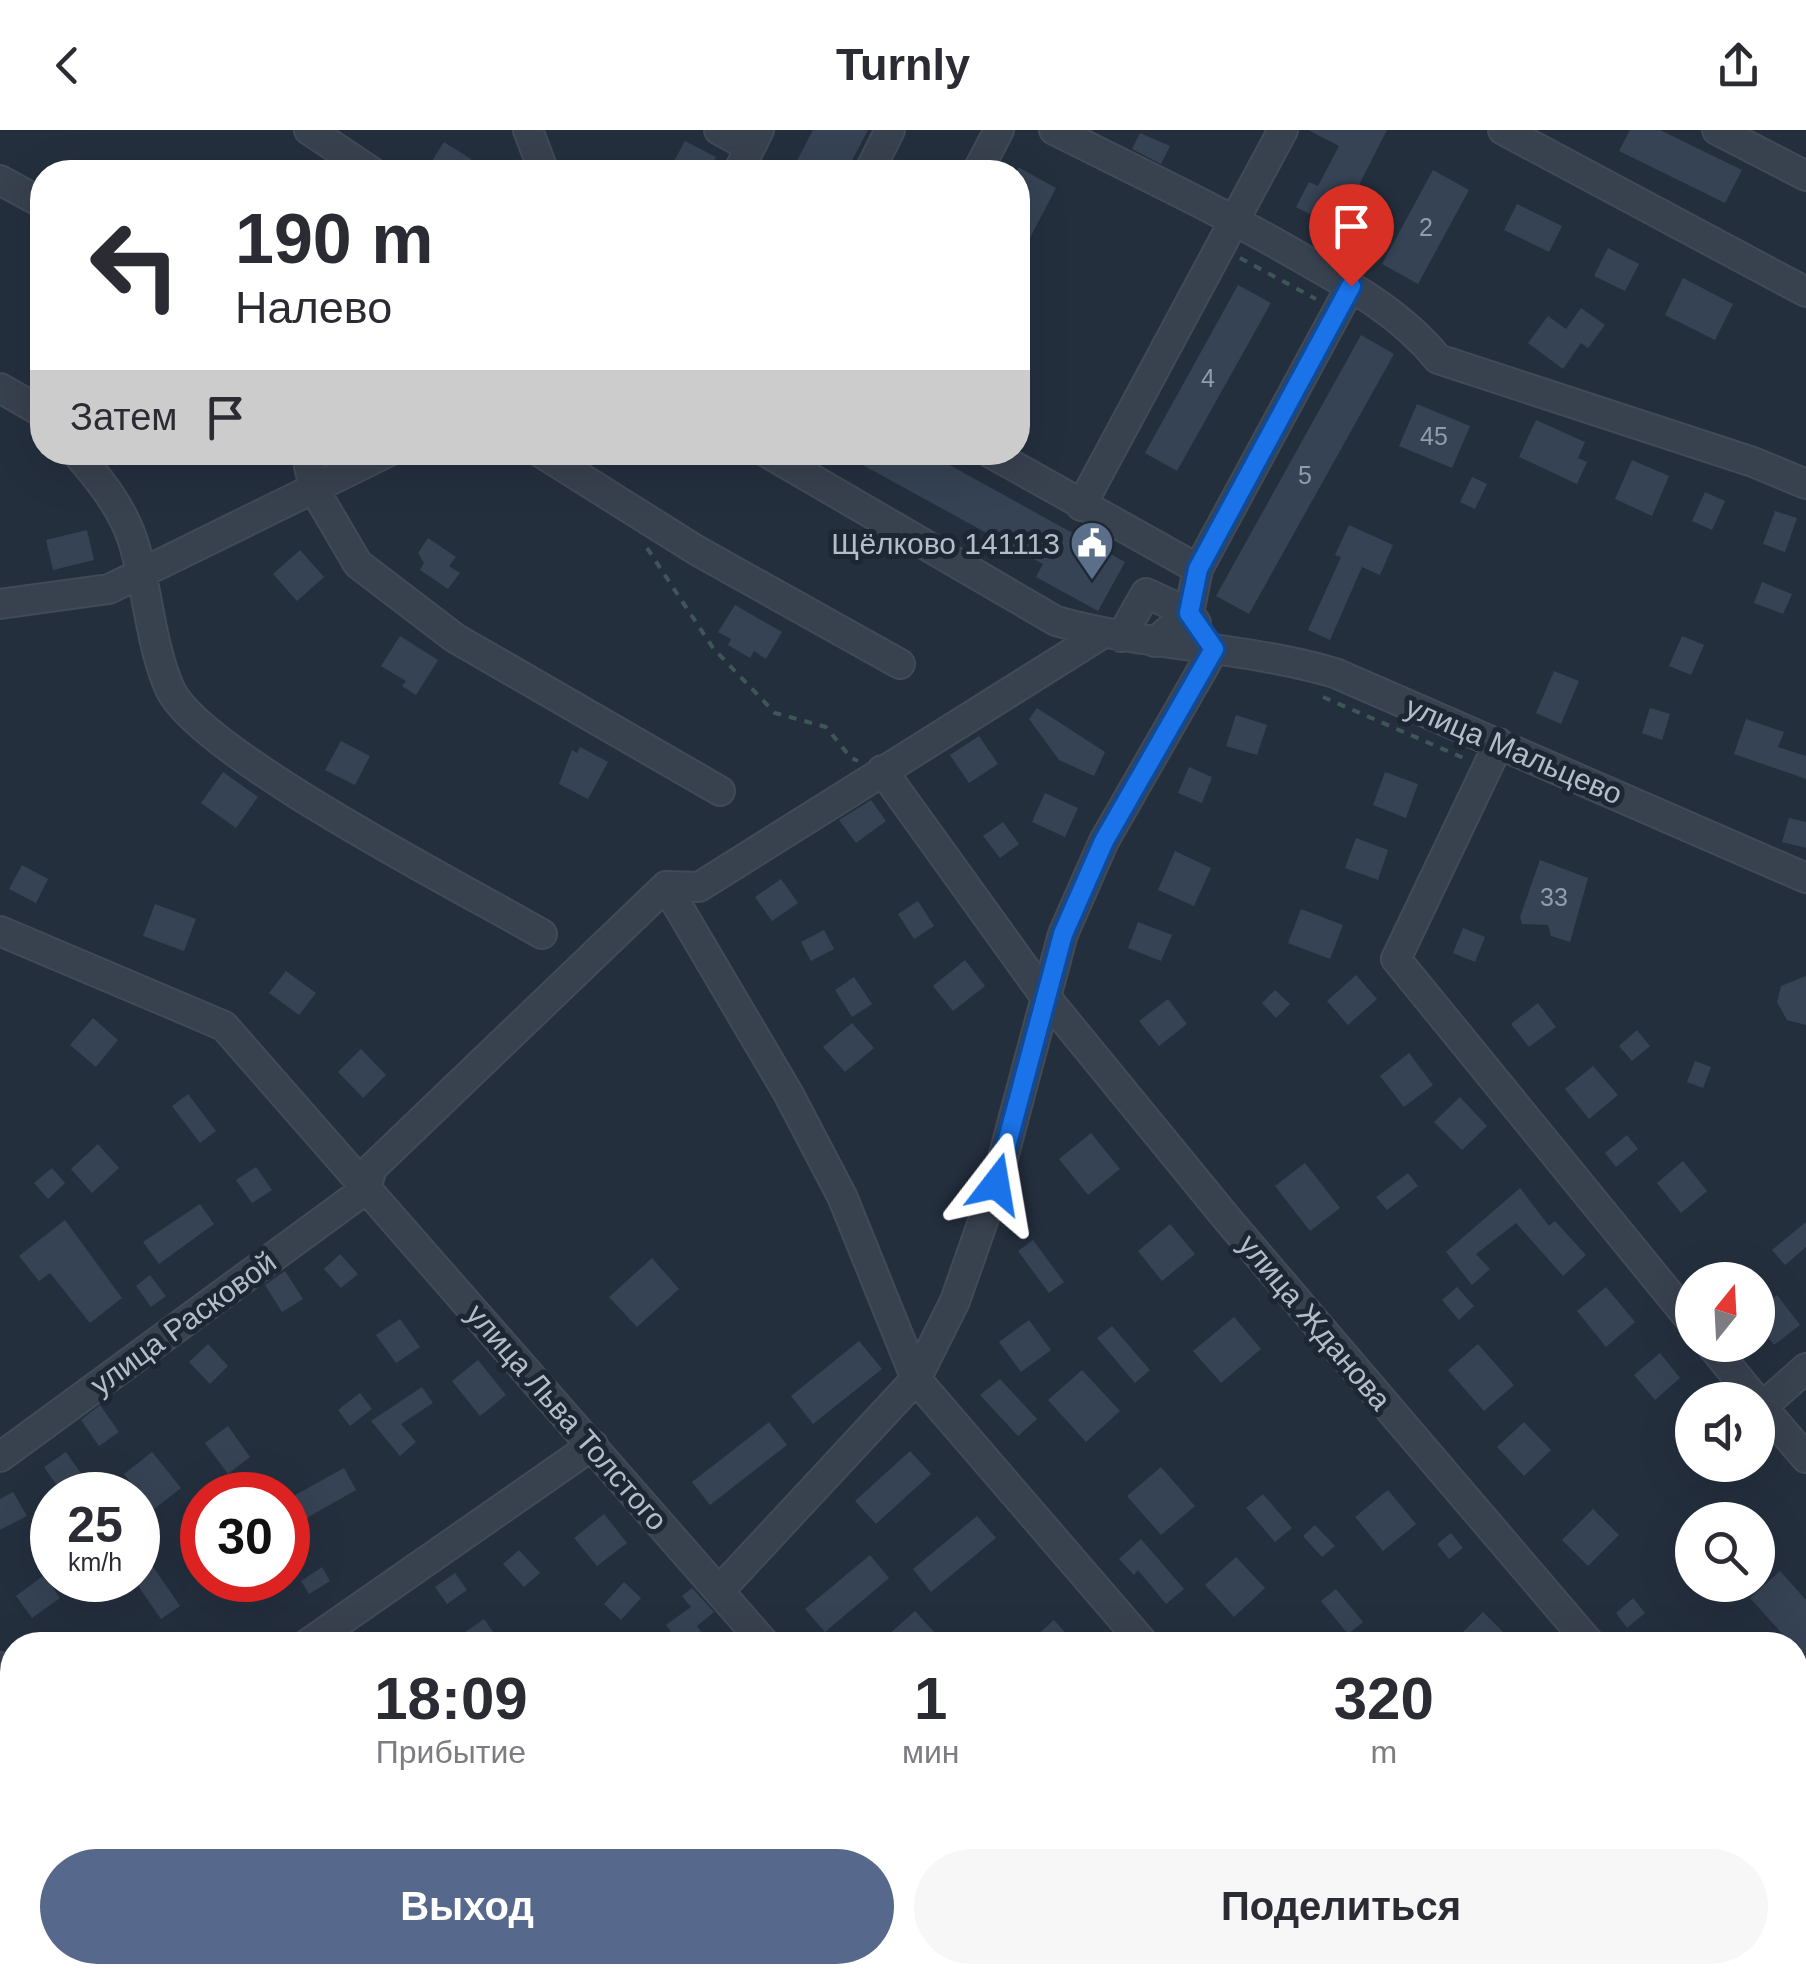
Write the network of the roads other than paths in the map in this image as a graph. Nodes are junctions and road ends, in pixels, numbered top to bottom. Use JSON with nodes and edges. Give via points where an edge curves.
{"nodes":[{"id":1,"x":308,"y":130,"type":"edge"},
{"id":2,"x":528,"y":130,"type":"edge"},
{"id":3,"x":719,"y":130,"type":"edge"},
{"id":4,"x":890,"y":130,"type":"edge"},
{"id":5,"x":999,"y":130,"type":"edge"},
{"id":6,"x":1054,"y":130,"type":"edge"},
{"id":7,"x":1284,"y":130,"type":"edge"},
{"id":8,"x":1503,"y":130,"type":"edge"},
{"id":9,"x":1717,"y":130,"type":"edge"},
{"id":10,"x":755,"y":138,"type":"edge"},
{"id":11,"x":354,"y":160,"type":"edge"},
{"id":12,"x":539,"y":160,"type":"edge"},
{"id":13,"x":874,"y":160,"type":"edge"},
{"id":14,"x":983,"y":160,"type":"edge"},
{"id":15,"x":1806,"y":176,"type":"edge"},
{"id":16,"x":0,"y":180,"type":"edge"},
{"id":17,"x":30,"y":196,"type":"edge"},
{"id":18,"x":1235,"y":220,"type":"junction"},
{"id":19,"x":1806,"y":292,"type":"edge"},
{"id":20,"x":1344,"y":298,"type":"junction"},
{"id":21,"x":0,"y":388,"type":"edge"},
{"id":22,"x":30,"y":405,"type":"edge"},
{"id":23,"x":87,"y":465,"type":"edge"},
{"id":24,"x":309,"y":465,"type":"edge"},
{"id":25,"x":362,"y":465,"type":"edge"},
{"id":26,"x":561,"y":465,"type":"edge"},
{"id":27,"x":788,"y":465,"type":"edge"},
{"id":28,"x":1011,"y":465,"type":"edge"},
{"id":29,"x":1806,"y":484,"type":"edge"},
{"id":30,"x":314,"y":489,"type":"junction"},
{"id":31,"x":1081,"y":506,"type":"junction"},
{"id":32,"x":1198,"y":569,"type":"junction"},
{"id":33,"x":140,"y":574,"type":"junction"},
{"id":34,"x":0,"y":604,"type":"edge"},
{"id":35,"x":1189,"y":613,"type":"junction"},
{"id":36,"x":1112,"y":636,"type":"junction"},
{"id":37,"x":1155,"y":642,"type":"junction"},
{"id":38,"x":1214,"y":649,"type":"junction"},
{"id":39,"x":900,"y":664,"type":"dead end"},
{"id":40,"x":1499,"y":743,"type":"junction"},
{"id":41,"x":882,"y":770,"type":"junction"},
{"id":42,"x":720,"y":791,"type":"dead end"},
{"id":43,"x":1806,"y":878,"type":"edge"},
{"id":44,"x":666,"y":886,"type":"junction"},
{"id":45,"x":0,"y":931,"type":"edge"},
{"id":46,"x":542,"y":934,"type":"dead end"},
{"id":47,"x":1044,"y":995,"type":"junction"},
{"id":48,"x":366,"y":1190,"type":"junction"},
{"id":49,"x":1675,"y":1301,"type":"edge"},
{"id":50,"x":1725,"y":1362,"type":"edge"},
{"id":51,"x":1806,"y":1368,"type":"edge"},
{"id":52,"x":916,"y":1378,"type":"junction"},
{"id":53,"x":1741,"y":1382,"type":"edge"},
{"id":54,"x":1775,"y":1391,"type":"edge"},
{"id":55,"x":1775,"y":1422,"type":"edge"},
{"id":56,"x":593,"y":1445,"type":"junction"},
{"id":57,"x":0,"y":1457,"type":"edge"},
{"id":58,"x":1806,"y":1458,"type":"edge"},
{"id":59,"x":719,"y":1591,"type":"junction"},
{"id":60,"x":325,"y":1632,"type":"edge"},
{"id":61,"x":755,"y":1632,"type":"edge"},
{"id":62,"x":1134,"y":1632,"type":"edge"},
{"id":63,"x":1579,"y":1632,"type":"edge"}],
"edges":[{"from":1,"to":11,"type":"street"},
{"from":2,"to":12,"type":"street"},
{"from":3,"to":10,"type":"street"},
{"from":4,"to":13,"type":"street"},
{"from":5,"to":14,"type":"street"},
{"from":6,"to":18,"type":"street"},
{"from":7,"to":18,"type":"street"},
{"from":8,"to":19,"type":"street"},
{"from":9,"to":15,"type":"street"},
{"from":16,"to":17,"type":"street"},
{"from":18,"to":20,"type":"street"},
{"from":18,"to":31,"type":"street"},
{"from":20,"to":29,"type":"street","via":[[1416,331],[1438,359]]},
{"from":20,"to":32,"type":"street"},
{"from":21,"to":22,"type":"street"},
{"from":23,"to":33,"type":"street","via":[[133,540]]},
{"from":24,"to":30,"type":"street"},
{"from":25,"to":30,"type":"street"},
{"from":26,"to":39,"type":"street"},
{"from":27,"to":36,"type":"street","name":"улица Мальцево","via":[[1056,621]]},
{"from":28,"to":31,"type":"street"},
{"from":30,"to":33,"type":"street"},
{"from":30,"to":42,"type":"street","via":[[358,564],[455,638]]},
{"from":31,"to":32,"type":"street"},
{"from":32,"to":35,"type":"street"},
{"from":33,"to":34,"type":"street","via":[[109,589]]},
{"from":33,"to":46,"type":"street","via":[[170,690],[195,724],[296,792]]},
{"from":35,"to":36,"type":"street","via":[[1146,593]]},
{"from":35,"to":37,"type":"street"},
{"from":35,"to":38,"type":"street"},
{"from":36,"to":37,"type":"street","name":"улица Мальцево"},
{"from":36,"to":41,"type":"street"},
{"from":37,"to":38,"type":"street","name":"улица Мальцево"},
{"from":38,"to":40,"type":"street","name":"улица Мальцево","via":[[1335,673]]},
{"from":38,"to":47,"type":"street","via":[[1104,841]]},
{"from":40,"to":43,"type":"street","name":"улица Мальцево"},
{"from":40,"to":49,"type":"street","via":[[1396,959]]},
{"from":41,"to":44,"type":"street","via":[[699,887]]},
{"from":41,"to":47,"type":"street","name":"улица Жданова"},
{"from":44,"to":48,"type":"street","via":[[372,1168]]},
{"from":44,"to":52,"type":"street","via":[[842,1196]]},
{"from":45,"to":48,"type":"street","name":"улица Льва Толстого","via":[[224,1026]]},
{"from":47,"to":52,"type":"street","via":[[996,1184],[955,1300]]},
{"from":47,"to":63,"type":"street","name":"улица Жданова"},
{"from":48,"to":56,"type":"street","name":"улица Льва Толстого"},
{"from":48,"to":57,"type":"street","name":"улица Расковой"},
{"from":50,"to":53,"type":"street"},
{"from":51,"to":54,"type":"street"},
{"from":52,"to":59,"type":"street"},
{"from":52,"to":62,"type":"street"},
{"from":55,"to":58,"type":"street"},
{"from":56,"to":59,"type":"street","name":"улица Льва Толстого"},
{"from":56,"to":60,"type":"street"},
{"from":59,"to":61,"type":"street","name":"улица Льва Толстого"}]}
